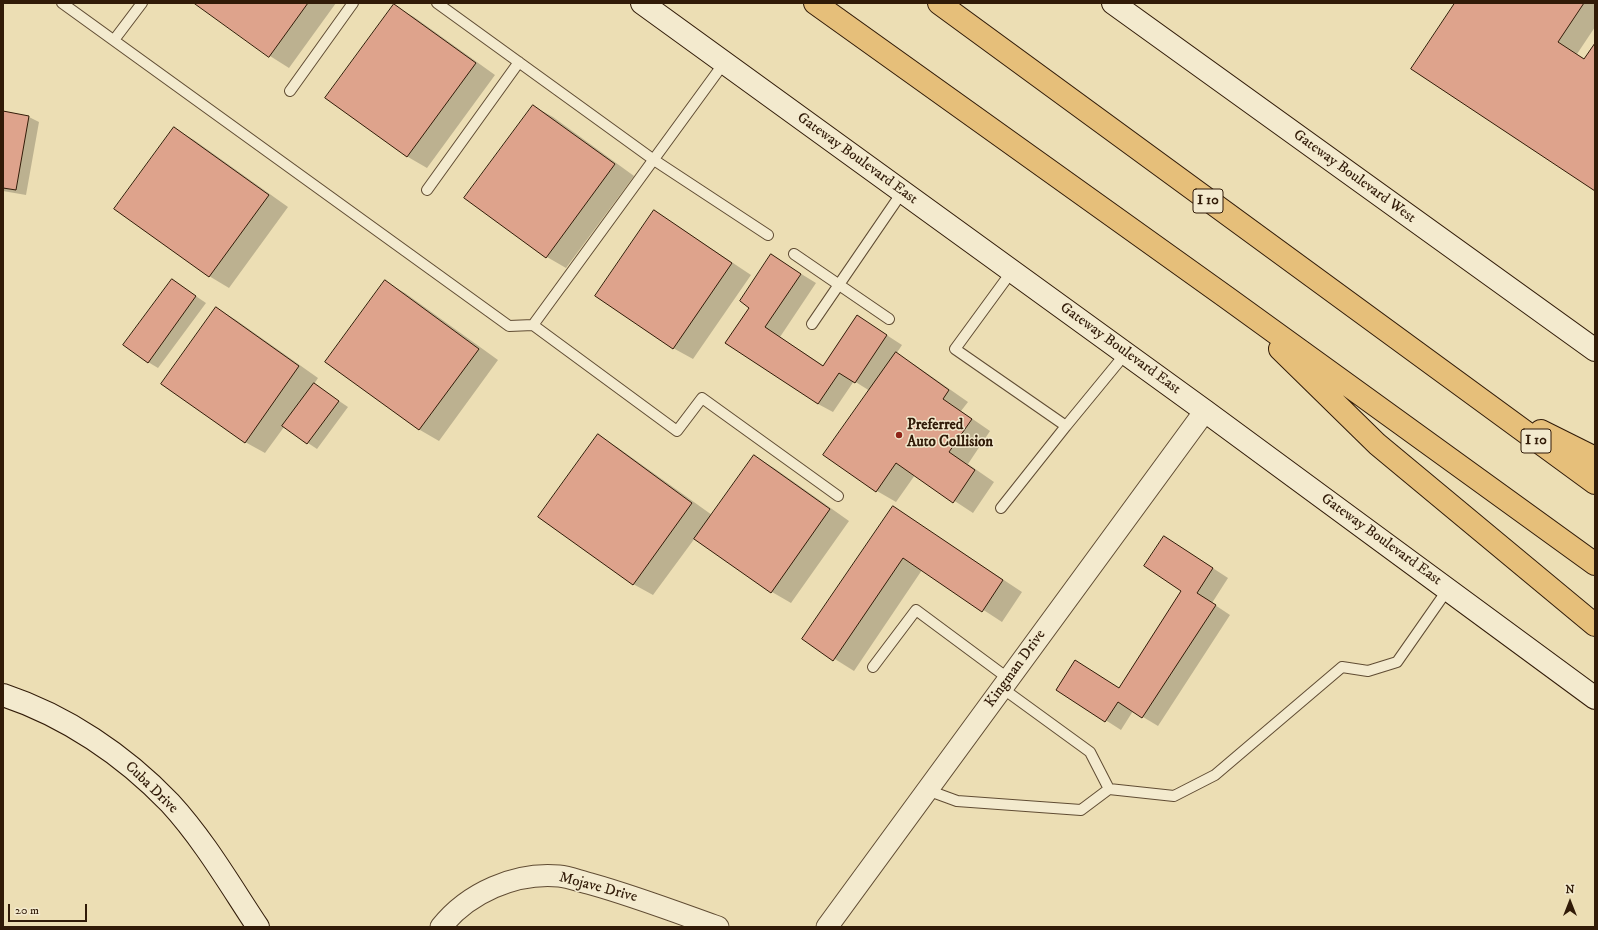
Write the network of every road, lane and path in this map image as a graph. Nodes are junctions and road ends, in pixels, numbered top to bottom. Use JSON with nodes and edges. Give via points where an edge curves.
{"nodes":[{"id":1,"x":62,"y":3,"type":"edge"},
{"id":2,"x":142,"y":3,"type":"edge"},
{"id":3,"x":353,"y":3,"type":"edge"},
{"id":4,"x":437,"y":3,"type":"edge"},
{"id":5,"x":642,"y":3,"type":"edge"},
{"id":6,"x":815,"y":3,"type":"edge"},
{"id":7,"x":939,"y":3,"type":"edge"},
{"id":8,"x":1113,"y":3,"type":"edge"},
{"id":9,"x":114,"y":40,"type":"junction"},
{"id":10,"x":520,"y":62,"type":"junction"},
{"id":11,"x":724,"y":63,"type":"junction"},
{"id":12,"x":290,"y":91,"type":"dead end"},
{"id":13,"x":654,"y":160,"type":"junction"},
{"id":14,"x":427,"y":190,"type":"dead end"},
{"id":15,"x":903,"y":191,"type":"junction"},
{"id":16,"x":768,"y":235,"type":"dead end"},
{"id":17,"x":794,"y":254,"type":"dead end"},
{"id":18,"x":1012,"y":271,"type":"junction"},
{"id":19,"x":839,"y":285,"type":"junction"},
{"id":20,"x":1226,"y":297,"type":"junction"},
{"id":21,"x":889,"y":319,"type":"dead end"},
{"id":22,"x":812,"y":324,"type":"dead end"},
{"id":23,"x":533,"y":325,"type":"junction"},
{"id":24,"x":1595,"y":350,"type":"edge"},
{"id":25,"x":1126,"y":353,"type":"junction"},
{"id":26,"x":1477,"y":398,"type":"junction"},
{"id":27,"x":1205,"y":411,"type":"junction"},
{"id":28,"x":1066,"y":426,"type":"junction"},
{"id":29,"x":1595,"y":458,"type":"edge"},
{"id":30,"x":1595,"y":483,"type":"edge"},
{"id":31,"x":838,"y":496,"type":"dead end"},
{"id":32,"x":1001,"y":508,"type":"dead end"},
{"id":33,"x":1595,"y":564,"type":"edge"},
{"id":34,"x":1448,"y":589,"type":"junction"},
{"id":35,"x":1595,"y":625,"type":"edge"},
{"id":36,"x":873,"y":667,"type":"dead end"},
{"id":37,"x":1005,"y":684,"type":"junction"},
{"id":38,"x":3,"y":694,"type":"edge"},
{"id":39,"x":1595,"y":698,"type":"edge"},
{"id":40,"x":1109,"y":789,"type":"junction"},
{"id":41,"x":927,"y":790,"type":"junction"},
{"id":42,"x":258,"y":927,"type":"edge"},
{"id":43,"x":441,"y":927,"type":"edge"},
{"id":44,"x":718,"y":927,"type":"edge"},
{"id":45,"x":827,"y":927,"type":"edge"}],
"edges":[{"from":1,"to":9,"type":"lane"},
{"from":2,"to":9,"type":"lane"},
{"from":3,"to":12,"type":"lane"},
{"from":4,"to":10,"type":"lane"},
{"from":5,"to":11,"type":"main road","name":"Gateway Boulevard East"},
{"from":6,"to":20,"type":"highway"},
{"from":7,"to":26,"type":"highway","number":"I 10"},
{"from":8,"to":24,"type":"main road","name":"Gateway Boulevard West"},
{"from":9,"to":23,"type":"lane","via":[[509,326]]},
{"from":10,"to":13,"type":"lane"},
{"from":10,"to":14,"type":"lane"},
{"from":11,"to":13,"type":"lane"},
{"from":11,"to":15,"type":"main road","name":"Gateway Boulevard East"},
{"from":13,"to":16,"type":"lane"},
{"from":13,"to":23,"type":"lane"},
{"from":15,"to":18,"type":"main road","name":"Gateway Boulevard East"},
{"from":15,"to":19,"type":"lane"},
{"from":17,"to":19,"type":"lane"},
{"from":18,"to":25,"type":"main road","name":"Gateway Boulevard East"},
{"from":18,"to":28,"type":"lane","via":[[955,349]]},
{"from":19,"to":21,"type":"lane"},
{"from":19,"to":22,"type":"lane"},
{"from":20,"to":33,"type":"highway"},
{"from":20,"to":35,"type":"highway","via":[[1377,444]]},
{"from":23,"to":31,"type":"lane","via":[[677,431],[702,398]]},
{"from":25,"to":27,"type":"main road","name":"Gateway Boulevard East"},
{"from":25,"to":28,"type":"lane"},
{"from":26,"to":29,"type":"highway"},
{"from":26,"to":30,"type":"highway","number":"I 10"},
{"from":27,"to":34,"type":"main road","name":"Gateway Boulevard East"},
{"from":27,"to":37,"type":"street","name":"Kingman Drive"},
{"from":28,"to":32,"type":"lane"},
{"from":34,"to":39,"type":"main road","name":"Gateway Boulevard East"},
{"from":34,"to":40,"type":"lane","via":[[1397,662],[1368,671],[1342,667],[1215,775],[1174,796]]},
{"from":36,"to":37,"type":"lane","via":[[916,610]]},
{"from":37,"to":40,"type":"lane","via":[[1090,752]]},
{"from":37,"to":41,"type":"street","name":"Kingman Drive"},
{"from":38,"to":42,"type":"main road","name":"Cuba Drive","via":[[46,712],[99,742],[140,774],[170,804],[203,844]]},
{"from":40,"to":41,"type":"lane","via":[[1081,810],[957,801]]},
{"from":41,"to":45,"type":"street","name":"Kingman Drive"},
{"from":43,"to":44,"type":"street","name":"Mojave Drive","via":[[450,916],[474,897],[500,884],[539,876],[560,876],[609,889]]}]}
